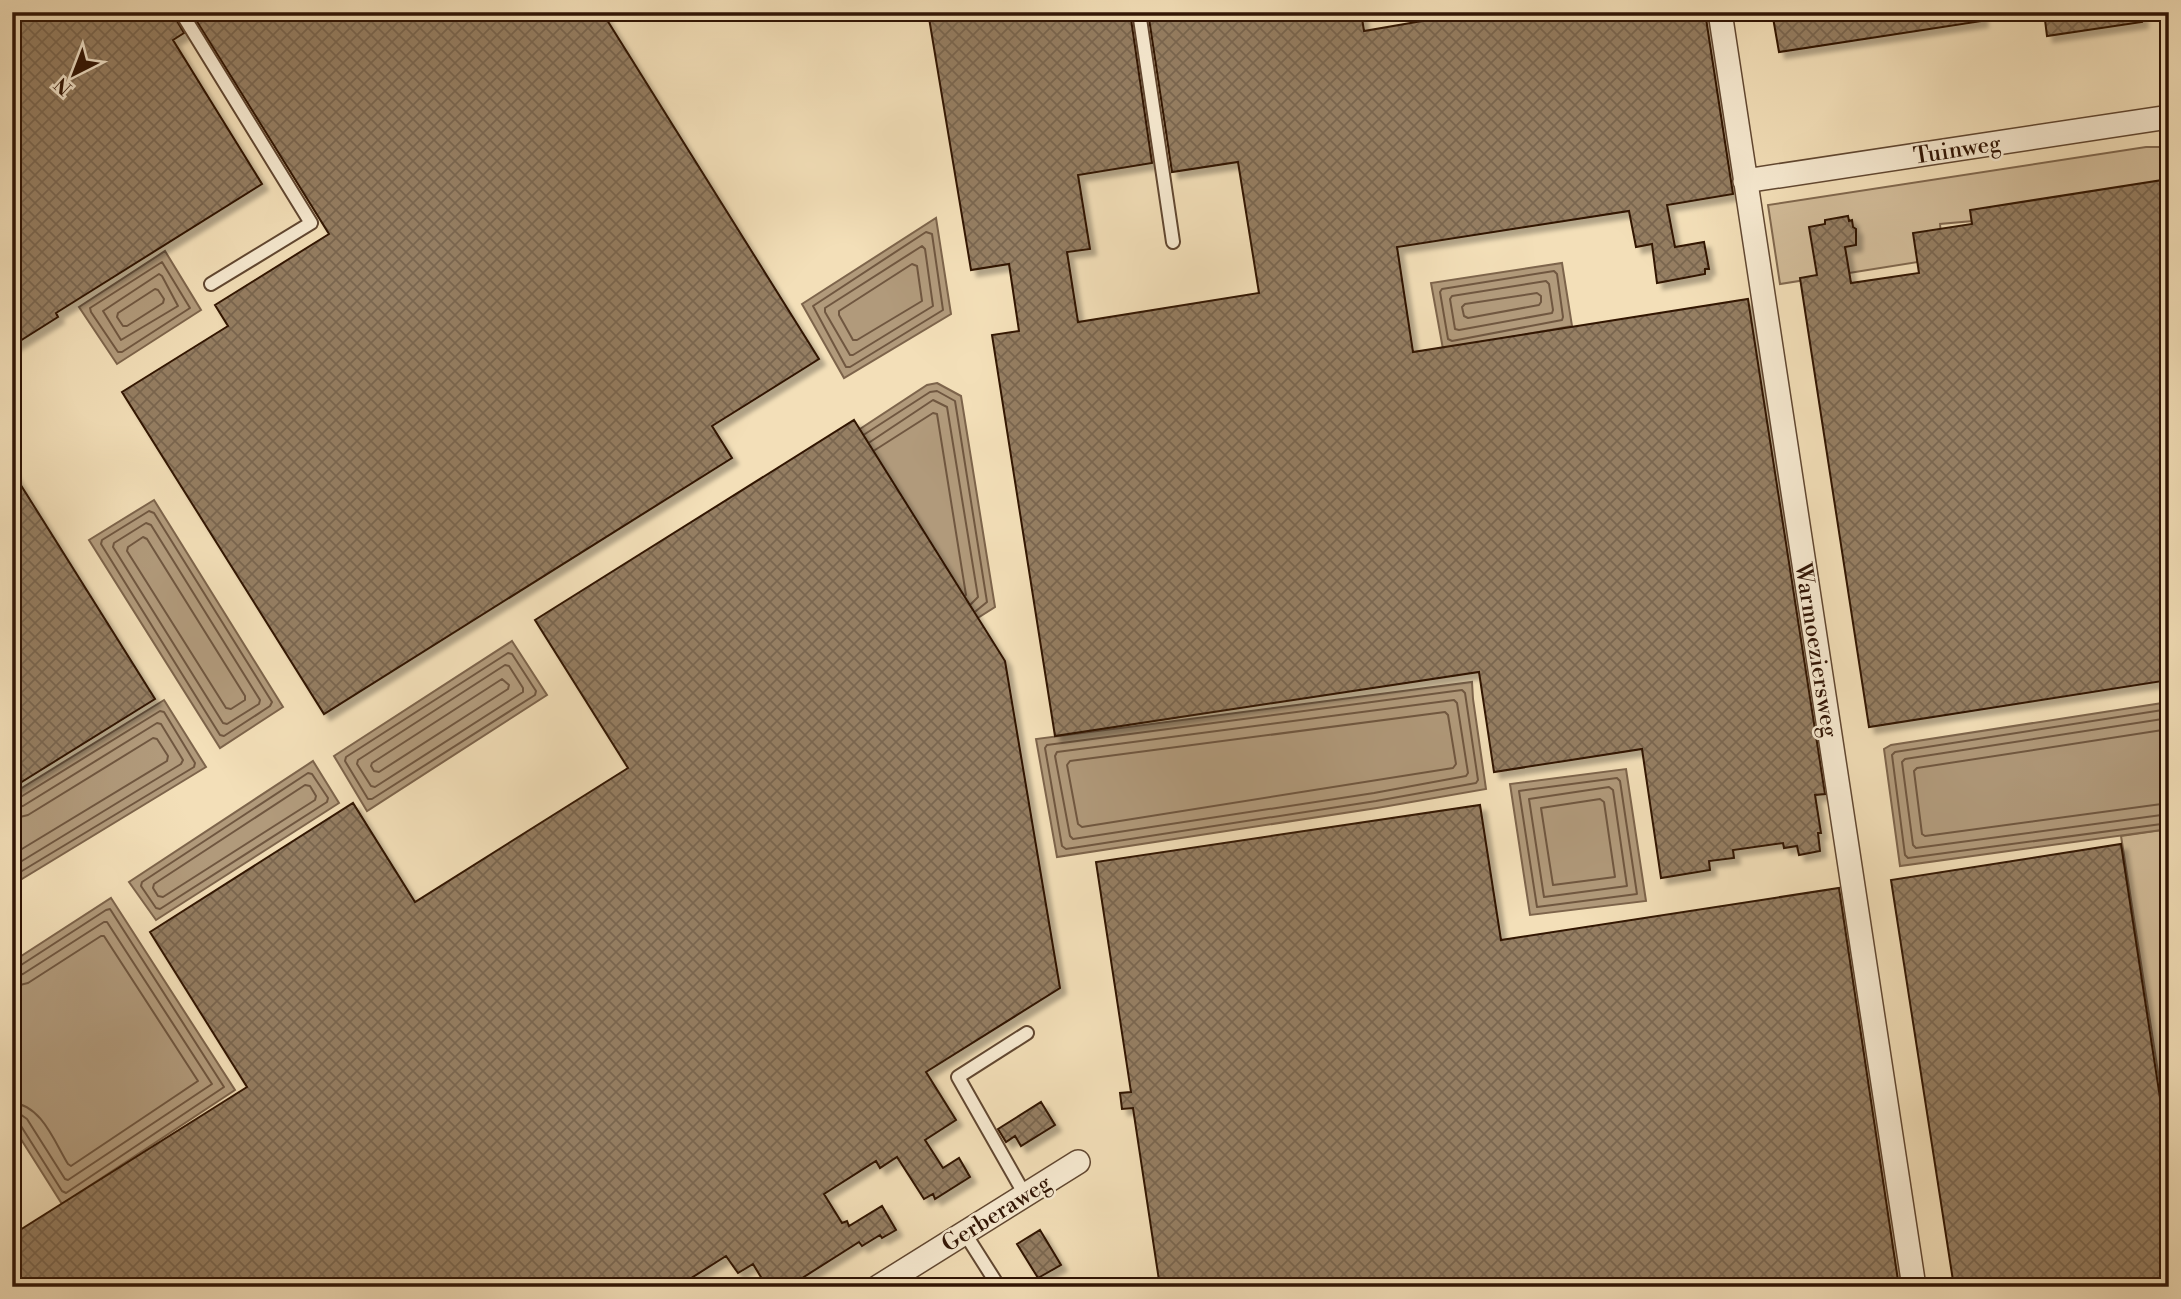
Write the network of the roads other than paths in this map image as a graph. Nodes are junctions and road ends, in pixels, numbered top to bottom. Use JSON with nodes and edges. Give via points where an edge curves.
{"nodes":[{"id":1,"x":181,"y":12,"type":"edge"},
{"id":2,"x":1139,"y":12,"type":"edge"},
{"id":3,"x":1720,"y":12,"type":"edge"},
{"id":4,"x":2169,"y":117,"type":"edge"},
{"id":5,"x":1745,"y":181,"type":"junction"},
{"id":6,"x":1173,"y":242,"type":"dead end"},
{"id":7,"x":211,"y":284,"type":"dead end"},
{"id":8,"x":1027,"y":1033,"type":"dead end"},
{"id":9,"x":1078,"y":1162,"type":"dead end"},
{"id":10,"x":1025,"y":1195,"type":"junction"},
{"id":11,"x":964,"y":1232,"type":"junction"},
{"id":12,"x":878,"y":1287,"type":"edge"},
{"id":13,"x":999,"y":1287,"type":"edge"},
{"id":14,"x":1914,"y":1287,"type":"edge"}],
"edges":[{"from":1,"to":7,"type":"lane","via":[[311,223]]},
{"from":2,"to":6,"type":"lane"},
{"from":3,"to":5,"type":"street","name":"Warmoeziersweg"},
{"from":4,"to":5,"type":"street","name":"Tuinweg"},
{"from":5,"to":14,"type":"street","name":"Warmoeziersweg"},
{"from":8,"to":10,"type":"lane","via":[[958,1077]]},
{"from":9,"to":10,"type":"street","name":"Gerberaweg"},
{"from":10,"to":11,"type":"street","name":"Gerberaweg"},
{"from":11,"to":12,"type":"street","name":"Gerberaweg"},
{"from":11,"to":13,"type":"lane"}]}
